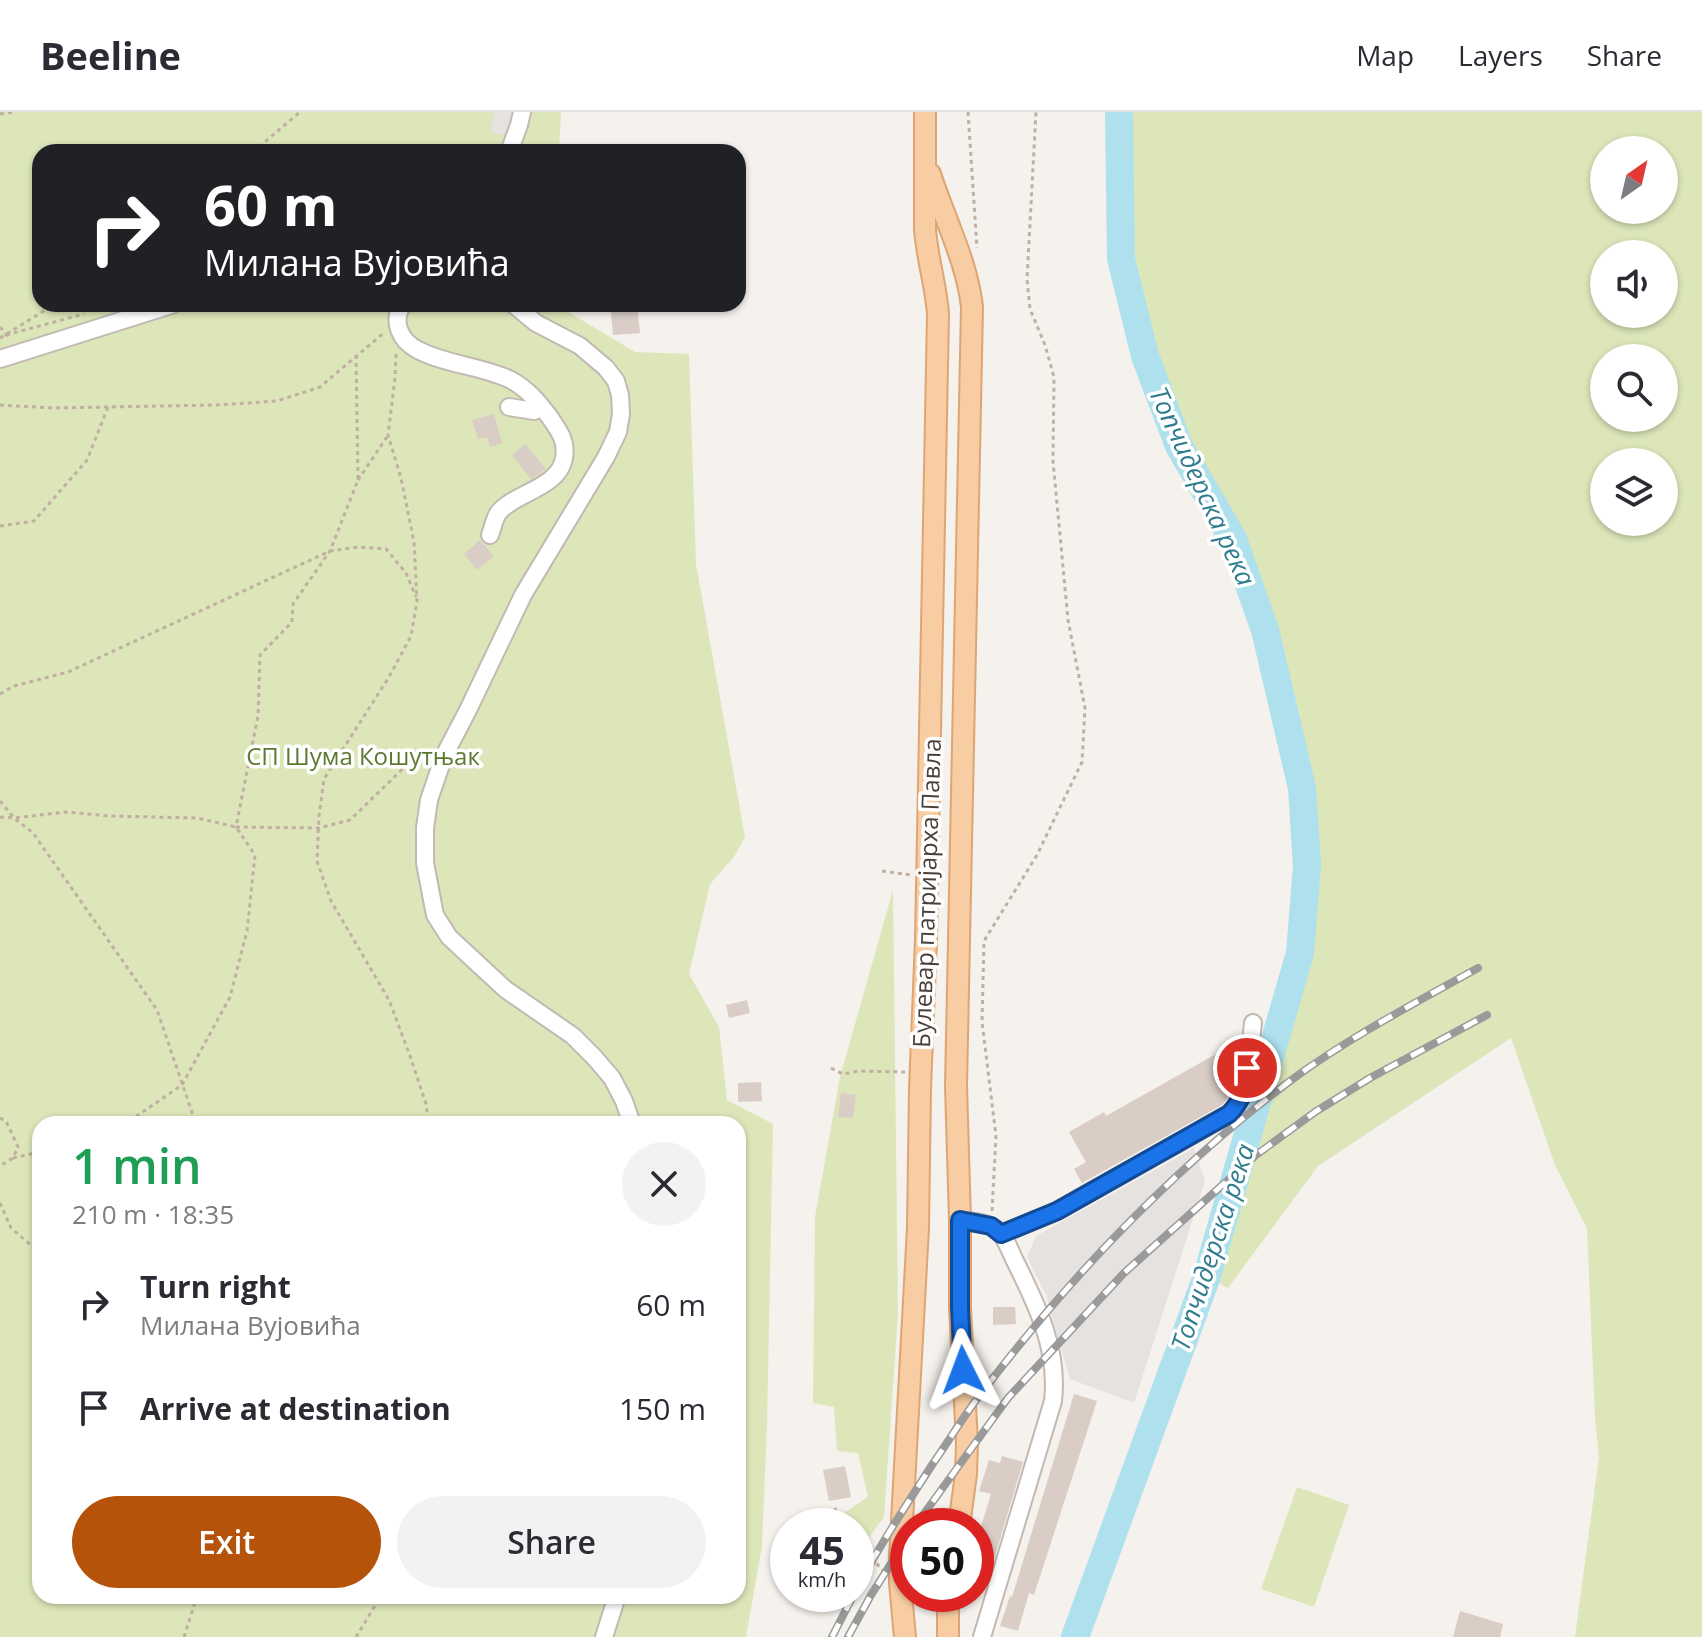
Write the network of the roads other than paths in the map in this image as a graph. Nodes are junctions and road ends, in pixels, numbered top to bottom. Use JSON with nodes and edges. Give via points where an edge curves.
{"nodes":[{"id":1,"x":522,"y":112,"type":"edge"},
{"id":2,"x":925,"y":112,"type":"edge"},
{"id":3,"x":512,"y":144,"type":"edge"},
{"id":4,"x":924,"y":150,"type":"junction"},
{"id":5,"x":149,"y":312,"type":"edge"},
{"id":6,"x":398,"y":312,"type":"edge"},
{"id":7,"x":523,"y":312,"type":"edge"},
{"id":8,"x":0,"y":359,"type":"edge"},
{"id":9,"x":509,"y":407,"type":"dead end"},
{"id":10,"x":542,"y":408,"type":"junction"},
{"id":11,"x":490,"y":535,"type":"dead end"},
{"id":12,"x":1253,"y":1023,"type":"dead end"},
{"id":13,"x":629,"y":1116,"type":"edge"},
{"id":14,"x":960,"y":1220,"type":"junction"},
{"id":15,"x":996,"y":1230,"type":"junction"},
{"id":16,"x":961,"y":1508,"type":"edge"},
{"id":17,"x":614,"y":1604,"type":"edge"},
{"id":18,"x":948,"y":1612,"type":"edge"},
{"id":19,"x":604,"y":1637,"type":"edge"},
{"id":20,"x":905,"y":1637,"type":"edge"},
{"id":21,"x":948,"y":1637,"type":"edge"},
{"id":22,"x":982,"y":1637,"type":"edge"}],
"edges":[{"from":1,"to":3,"type":"street"},
{"from":2,"to":4,"type":"main road","name":"Булевар патријарха Павла"},
{"from":4,"to":14,"type":"main road","name":"Булевар патријарха Павла","via":[[972,307],[956,1086]]},
{"from":4,"to":20,"type":"main road","name":"Булевар патријарха Павла","via":[[926,245],[938,329],[918,1228],[900,1558]]},
{"from":5,"to":8,"type":"street"},
{"from":6,"to":10,"type":"street","via":[[396,321],[414,348],[510,379]]},
{"from":7,"to":13,"type":"street","via":[[606,368],[620,395],[618,432],[523,595],[444,756],[429,800],[425,863],[435,915],[449,937],[505,989],[573,1036],[612,1078]]},
{"from":9,"to":10,"type":"street"},
{"from":10,"to":11,"type":"street","via":[[563,440],[563,463],[553,478],[503,508]]},
{"from":12,"to":15,"type":"street","via":[[1245,1091],[1229,1114],[1057,1211]]},
{"from":14,"to":15,"type":"street"},
{"from":14,"to":16,"type":"main road","name":"Булевар патријарха Павла","via":[[967,1443]]},
{"from":15,"to":22,"type":"street","via":[[1046,1331],[1055,1386]]},
{"from":17,"to":19,"type":"street"},
{"from":18,"to":21,"type":"main road"}]}
